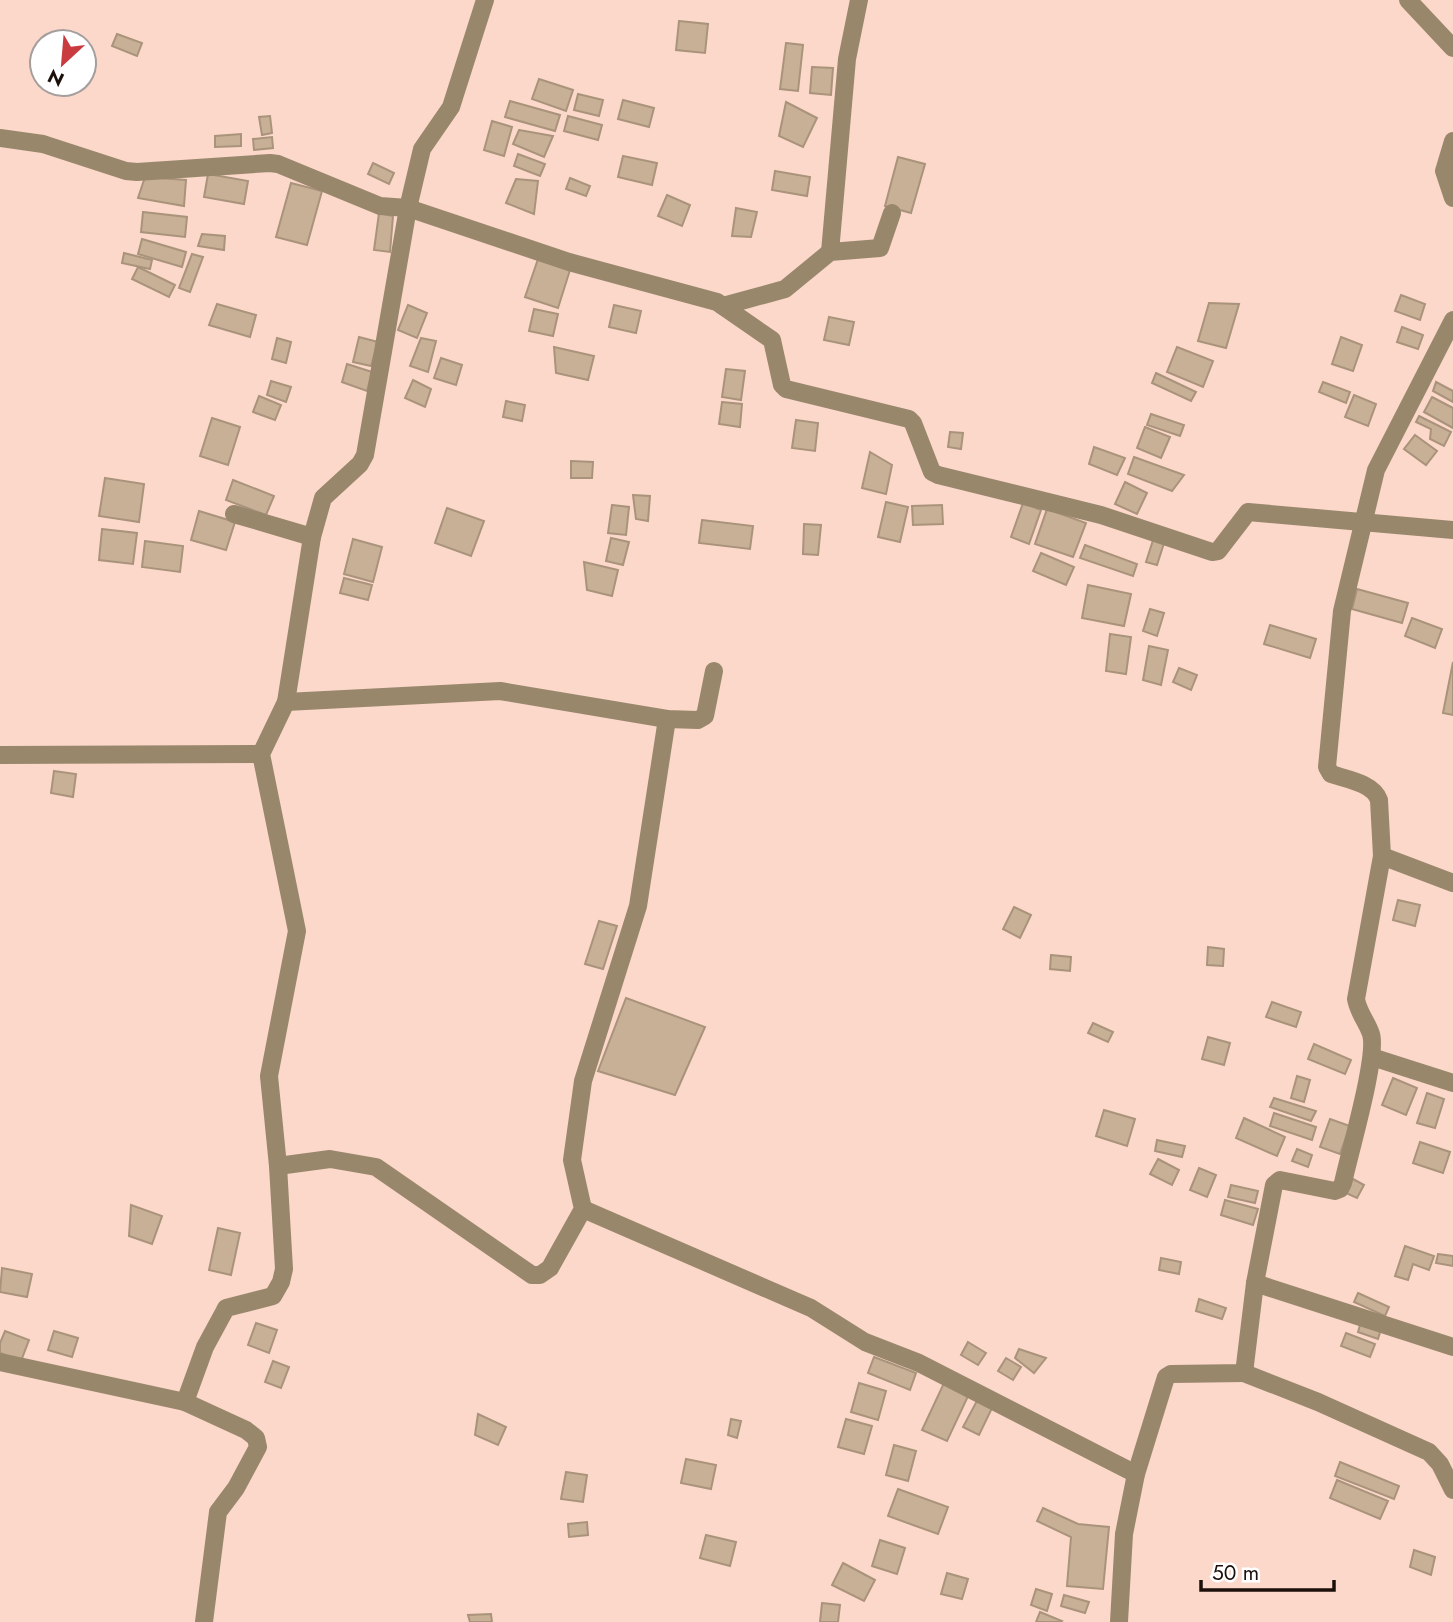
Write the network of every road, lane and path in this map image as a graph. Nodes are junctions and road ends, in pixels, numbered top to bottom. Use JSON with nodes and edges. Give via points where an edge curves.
{"nodes":[{"id":1,"x":485,"y":0,"type":"edge"},
{"id":2,"x":859,"y":0,"type":"edge"},
{"id":3,"x":1408,"y":0,"type":"edge"},
{"id":4,"x":1453,"y":48,"type":"edge"},
{"id":5,"x":0,"y":138,"type":"edge"},
{"id":6,"x":1453,"y":141,"type":"edge"},
{"id":7,"x":1453,"y":198,"type":"edge"},
{"id":8,"x":408,"y":208,"type":"junction"},
{"id":9,"x":892,"y":213,"type":"dead end"},
{"id":10,"x":830,"y":252,"type":"junction"},
{"id":11,"x":723,"y":306,"type":"junction"},
{"id":12,"x":1453,"y":320,"type":"edge"},
{"id":13,"x":234,"y":514,"type":"dead end"},
{"id":14,"x":1363,"y":521,"type":"junction"},
{"id":15,"x":1453,"y":530,"type":"edge"},
{"id":16,"x":312,"y":537,"type":"junction"},
{"id":17,"x":715,"y":671,"type":"dead end"},
{"id":18,"x":286,"y":702,"type":"junction"},
{"id":19,"x":667,"y":719,"type":"junction"},
{"id":20,"x":261,"y":754,"type":"junction"},
{"id":21,"x":0,"y":755,"type":"edge"},
{"id":22,"x":1382,"y":856,"type":"junction"},
{"id":23,"x":1453,"y":883,"type":"edge"},
{"id":24,"x":1371,"y":1057,"type":"junction"},
{"id":25,"x":1453,"y":1083,"type":"edge"},
{"id":26,"x":278,"y":1166,"type":"junction"},
{"id":27,"x":583,"y":1209,"type":"junction"},
{"id":28,"x":1255,"y":1283,"type":"junction"},
{"id":29,"x":1453,"y":1347,"type":"edge"},
{"id":30,"x":0,"y":1362,"type":"edge"},
{"id":31,"x":1244,"y":1373,"type":"junction"},
{"id":32,"x":185,"y":1402,"type":"junction"},
{"id":33,"x":1136,"y":1474,"type":"junction"},
{"id":34,"x":1453,"y":1490,"type":"edge"},
{"id":35,"x":204,"y":1622,"type":"edge"},
{"id":36,"x":1119,"y":1622,"type":"edge"}],
"edges":[{"from":1,"to":8,"type":"street","via":[[451,107],[422,149]]},
{"from":2,"to":10,"type":"street","via":[[847,59]]},
{"from":3,"to":4,"type":"street"},
{"from":5,"to":8,"type":"street","via":[[43,144],[126,171],[270,163],[380,206]]},
{"from":6,"to":7,"type":"street","via":[[1444,171]]},
{"from":8,"to":11,"type":"street","via":[[569,262]]},
{"from":8,"to":16,"type":"street","via":[[365,455],[326,493]]},
{"from":9,"to":10,"type":"street","via":[[880,248]]},
{"from":10,"to":11,"type":"street","via":[[785,289]]},
{"from":11,"to":14,"type":"street","via":[[772,340],[786,389],[909,419],[932,472],[938,475],[1101,515],[1212,552],[1218,551],[1248,512]]},
{"from":12,"to":14,"type":"street","via":[[1378,463]]},
{"from":13,"to":16,"type":"street"},
{"from":14,"to":15,"type":"street"},
{"from":14,"to":22,"type":"street","via":[[1342,611],[1326,760],[1331,774],[1377,793]]},
{"from":16,"to":18,"type":"street"},
{"from":17,"to":19,"type":"street","via":[[705,716]]},
{"from":18,"to":19,"type":"street","via":[[499,691]]},
{"from":18,"to":20,"type":"street"},
{"from":19,"to":27,"type":"street","via":[[638,906],[583,1081],[572,1160]]},
{"from":20,"to":21,"type":"street"},
{"from":20,"to":26,"type":"street","via":[[297,931],[269,1076]]},
{"from":22,"to":23,"type":"street"},
{"from":22,"to":24,"type":"street","via":[[1356,999],[1371,1033]]},
{"from":24,"to":25,"type":"street"},
{"from":24,"to":28,"type":"street","via":[[1340,1189],[1276,1181]]},
{"from":26,"to":27,"type":"street","via":[[330,1159],[376,1167],[532,1275],[550,1268]]},
{"from":26,"to":32,"type":"street","via":[[284,1253],[281,1282],[273,1296],[226,1308],[205,1346]]},
{"from":27,"to":33,"type":"street","via":[[811,1308],[865,1342],[919,1363]]},
{"from":28,"to":29,"type":"street"},
{"from":28,"to":31,"type":"street"},
{"from":30,"to":32,"type":"street"},
{"from":31,"to":33,"type":"street","via":[[1166,1377]]},
{"from":31,"to":34,"type":"street","via":[[1429,1452]]},
{"from":32,"to":35,"type":"street","via":[[246,1430],[256,1438],[258,1447],[218,1512]]},
{"from":33,"to":36,"type":"street","via":[[1124,1534]]}]}
